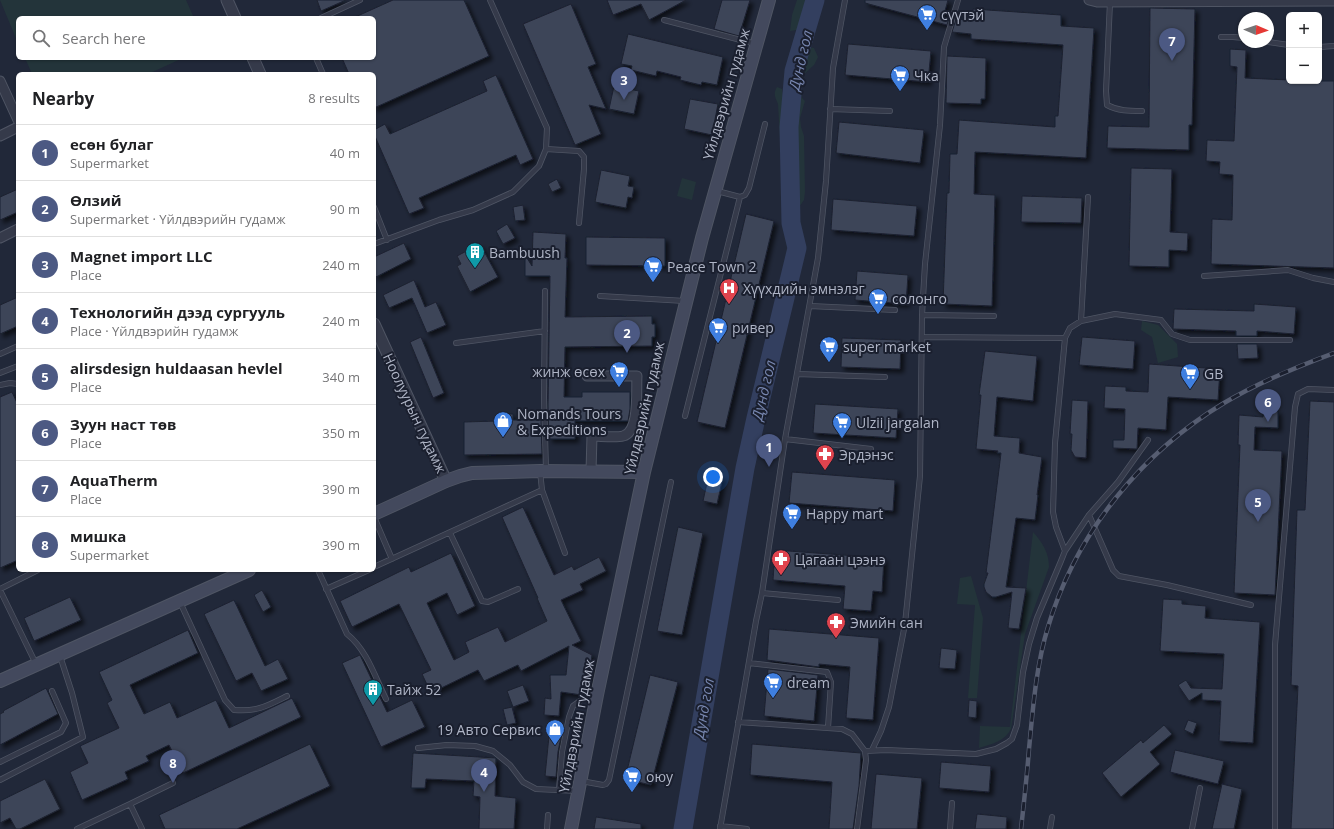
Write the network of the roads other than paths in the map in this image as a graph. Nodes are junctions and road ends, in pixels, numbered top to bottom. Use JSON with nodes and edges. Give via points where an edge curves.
{"nodes":[{"id":1,"x":227,"y":0,"type":"edge"},
{"id":2,"x":360,"y":0,"type":"edge"},
{"id":3,"x":490,"y":0,"type":"edge"},
{"id":4,"x":769,"y":0,"type":"edge"},
{"id":5,"x":845,"y":0,"type":"edge"},
{"id":6,"x":958,"y":0,"type":"edge"},
{"id":7,"x":1094,"y":0,"type":"edge"},
{"id":8,"x":1279,"y":0,"type":"edge"},
{"id":9,"x":1185,"y":1,"type":"edge"},
{"id":10,"x":1334,"y":1,"type":"edge"},
{"id":11,"x":1110,"y":2,"type":"junction"},
{"id":12,"x":234,"y":16,"type":"edge"},
{"id":13,"x":325,"y":16,"type":"edge"},
{"id":14,"x":664,"y":20,"type":"dead end"},
{"id":15,"x":1221,"y":37,"type":"dead end"},
{"id":16,"x":1238,"y":37,"type":"edge"},
{"id":17,"x":1274,"y":43,"type":"edge"},
{"id":18,"x":756,"y":44,"type":"junction"},
{"id":19,"x":1286,"y":45,"type":"edge"},
{"id":20,"x":1334,"y":46,"type":"edge"},
{"id":21,"x":1322,"y":47,"type":"edge"},
{"id":22,"x":254,"y":60,"type":"edge"},
{"id":23,"x":317,"y":60,"type":"edge"},
{"id":24,"x":259,"y":72,"type":"edge"},
{"id":25,"x":322,"y":72,"type":"edge"},
{"id":26,"x":0,"y":81,"type":"edge"},
{"id":27,"x":830,"y":109,"type":"junction"},
{"id":28,"x":890,"y":111,"type":"dead end"},
{"id":29,"x":1142,"y":111,"type":"dead end"},
{"id":30,"x":16,"y":116,"type":"edge"},
{"id":31,"x":764,"y":124,"type":"dead end"},
{"id":32,"x":16,"y":128,"type":"edge"},
{"id":33,"x":0,"y":136,"type":"edge"},
{"id":34,"x":546,"y":149,"type":"junction"},
{"id":35,"x":715,"y":191,"type":"junction"},
{"id":36,"x":740,"y":197,"type":"junction"},
{"id":37,"x":1088,"y":197,"type":"dead end"},
{"id":38,"x":376,"y":211,"type":"edge"},
{"id":39,"x":578,"y":223,"type":"dead end"},
{"id":40,"x":16,"y":230,"type":"edge"},
{"id":41,"x":0,"y":238,"type":"edge"},
{"id":42,"x":387,"y":240,"type":"junction"},
{"id":43,"x":376,"y":243,"type":"edge"},
{"id":44,"x":1204,"y":276,"type":"dead end"},
{"id":45,"x":1334,"y":282,"type":"edge"},
{"id":46,"x":545,"y":291,"type":"dead end"},
{"id":47,"x":600,"y":296,"type":"dead end"},
{"id":48,"x":685,"y":302,"type":"junction"},
{"id":49,"x":810,"y":306,"type":"junction"},
{"id":50,"x":895,"y":310,"type":"dead end"},
{"id":51,"x":922,"y":315,"type":"junction"},
{"id":52,"x":994,"y":316,"type":"dead end"},
{"id":53,"x":1081,"y":321,"type":"junction"},
{"id":54,"x":376,"y":328,"type":"edge"},
{"id":55,"x":545,"y":331,"type":"junction"},
{"id":56,"x":922,"y":337,"type":"junction"},
{"id":57,"x":1065,"y":338,"type":"junction"},
{"id":58,"x":1290,"y":340,"type":"dead end"},
{"id":59,"x":456,"y":343,"type":"dead end"},
{"id":60,"x":16,"y":347,"type":"edge"},
{"id":61,"x":0,"y":354,"type":"edge"},
{"id":62,"x":16,"y":367,"type":"edge"},
{"id":63,"x":0,"y":373,"type":"edge"},
{"id":64,"x":797,"y":374,"type":"junction"},
{"id":65,"x":587,"y":376,"type":"dead end"},
{"id":66,"x":885,"y":377,"type":"dead end"},
{"id":67,"x":16,"y":384,"type":"edge"},
{"id":68,"x":0,"y":385,"type":"edge"},
{"id":69,"x":1334,"y":390,"type":"edge"},
{"id":70,"x":685,"y":416,"type":"dead end"},
{"id":71,"x":785,"y":439,"type":"junction"},
{"id":72,"x":1148,"y":440,"type":"dead end"},
{"id":73,"x":872,"y":449,"type":"dead end"},
{"id":74,"x":543,"y":471,"type":"junction"},
{"id":75,"x":591,"y":471,"type":"junction"},
{"id":76,"x":644,"y":472,"type":"junction"},
{"id":77,"x":446,"y":481,"type":"junction"},
{"id":78,"x":671,"y":482,"type":"dead end"},
{"id":79,"x":542,"y":490,"type":"junction"},
{"id":80,"x":376,"y":515,"type":"edge"},
{"id":81,"x":1089,"y":515,"type":"junction"},
{"id":82,"x":376,"y":521,"type":"edge"},
{"id":83,"x":450,"y":533,"type":"junction"},
{"id":84,"x":1066,"y":551,"type":"junction"},
{"id":85,"x":565,"y":554,"type":"dead end"},
{"id":86,"x":392,"y":559,"type":"junction"},
{"id":87,"x":376,"y":567,"type":"edge"},
{"id":88,"x":34,"y":572,"type":"edge"},
{"id":89,"x":244,"y":572,"type":"edge"},
{"id":90,"x":319,"y":572,"type":"edge"},
{"id":91,"x":364,"y":572,"type":"edge"},
{"id":92,"x":518,"y":588,"type":"dead end"},
{"id":93,"x":326,"y":589,"type":"junction"},
{"id":94,"x":0,"y":590,"type":"edge"},
{"id":95,"x":762,"y":593,"type":"junction"},
{"id":96,"x":838,"y":600,"type":"dead end"},
{"id":97,"x":179,"y":601,"type":"junction"},
{"id":98,"x":1251,"y":605,"type":"dead end"},
{"id":99,"x":60,"y":654,"type":"junction"},
{"id":100,"x":748,"y":663,"type":"junction"},
{"id":101,"x":37,"y":664,"type":"junction"},
{"id":102,"x":0,"y":681,"type":"edge"},
{"id":103,"x":52,"y":691,"type":"dead end"},
{"id":104,"x":597,"y":695,"type":"junction"},
{"id":105,"x":287,"y":696,"type":"dead end"},
{"id":106,"x":386,"y":699,"type":"dead end"},
{"id":107,"x":738,"y":722,"type":"junction"},
{"id":108,"x":828,"y":728,"type":"junction"},
{"id":109,"x":418,"y":748,"type":"dead end"},
{"id":110,"x":872,"y":750,"type":"junction"},
{"id":111,"x":865,"y":751,"type":"junction"},
{"id":112,"x":0,"y":762,"type":"edge"},
{"id":113,"x":0,"y":780,"type":"edge"},
{"id":114,"x":173,"y":782,"type":"dead end"},
{"id":115,"x":579,"y":786,"type":"junction"},
{"id":116,"x":1200,"y":788,"type":"dead end"},
{"id":117,"x":558,"y":790,"type":"junction"},
{"id":118,"x":952,"y":803,"type":"dead end"},
{"id":119,"x":130,"y":804,"type":"junction"},
{"id":120,"x":548,"y":814,"type":"dead end"},
{"id":121,"x":1052,"y":817,"type":"dead end"},
{"id":122,"x":720,"y":828,"type":"edge"},
{"id":123,"x":77,"y":829,"type":"edge"},
{"id":124,"x":142,"y":829,"type":"edge"},
{"id":125,"x":547,"y":829,"type":"edge"},
{"id":126,"x":571,"y":829,"type":"edge"},
{"id":127,"x":747,"y":829,"type":"edge"},
{"id":128,"x":857,"y":829,"type":"edge"},
{"id":129,"x":950,"y":829,"type":"edge"},
{"id":130,"x":1050,"y":829,"type":"edge"},
{"id":131,"x":1192,"y":829,"type":"edge"},
{"id":132,"x":1275,"y":829,"type":"edge"}],
"edges":[{"from":1,"to":12,"type":"street"},
{"from":2,"to":13,"type":"lane"},
{"from":3,"to":34,"type":"lane","via":[[547,128]]},
{"from":4,"to":18,"type":"main road","name":"Yйлдвэрийн гудамж"},
{"from":5,"to":27,"type":"lane","via":[[833,68]]},
{"from":6,"to":51,"type":"lane","via":[[944,47],[940,125]]},
{"from":7,"to":11,"type":"street"},
{"from":8,"to":9,"type":"street"},
{"from":8,"to":10,"type":"street"},
{"from":9,"to":11,"type":"street"},
{"from":11,"to":29,"type":"lane","via":[[1107,105],[1123,110]]},
{"from":14,"to":18,"type":"lane"},
{"from":15,"to":16,"type":"lane"},
{"from":17,"to":19,"type":"lane"},
{"from":18,"to":35,"type":"main road","name":"Yйлдвэрийн гудамж"},
{"from":20,"to":21,"type":"lane"},
{"from":22,"to":24,"type":"street"},
{"from":23,"to":25,"type":"lane"},
{"from":26,"to":30,"type":"street"},
{"from":27,"to":28,"type":"lane"},
{"from":27,"to":49,"type":"lane","via":[[826,180]]},
{"from":31,"to":36,"type":"lane","via":[[749,188],[745,195]]},
{"from":32,"to":33,"type":"street"},
{"from":34,"to":39,"type":"lane","via":[[578,151],[584,157]]},
{"from":34,"to":42,"type":"lane","via":[[539,166],[513,192],[473,210]]},
{"from":35,"to":36,"type":"lane"},
{"from":35,"to":48,"type":"main road","name":"Yйлдвэрийн гудамж"},
{"from":36,"to":70,"type":"lane"},
{"from":37,"to":53,"type":"lane"},
{"from":38,"to":42,"type":"lane"},
{"from":40,"to":41,"type":"street"},
{"from":42,"to":43,"type":"lane"},
{"from":44,"to":45,"type":"lane","via":[[1288,270]]},
{"from":46,"to":55,"type":"lane"},
{"from":47,"to":48,"type":"lane"},
{"from":48,"to":76,"type":"main road","name":"Yйлдвэрийн гудамж"},
{"from":49,"to":50,"type":"lane"},
{"from":49,"to":64,"type":"lane"},
{"from":51,"to":52,"type":"lane"},
{"from":51,"to":56,"type":"lane"},
{"from":53,"to":57,"type":"lane","via":[[1070,328]]},
{"from":53,"to":58,"type":"lane","via":[[1115,314],[1161,320],[1172,334],[1190,340]]},
{"from":54,"to":77,"type":"street","name":"Ноолуурын гудамж"},
{"from":55,"to":59,"type":"lane"},
{"from":55,"to":74,"type":"lane"},
{"from":56,"to":57,"type":"lane"},
{"from":56,"to":110,"type":"lane","via":[[920,476],[905,624],[889,707]]},
{"from":57,"to":84,"type":"lane","via":[[1055,443],[1053,512]]},
{"from":60,"to":61,"type":"lane"},
{"from":62,"to":63,"type":"lane"},
{"from":64,"to":66,"type":"lane"},
{"from":64,"to":71,"type":"lane"},
{"from":65,"to":75,"type":"street","via":[[637,376],[636,419],[631,432],[624,436],[592,436]]},
{"from":67,"to":68,"type":"lane"},
{"from":69,"to":132,"type":"lane","via":[[1308,389],[1298,394],[1295,407],[1275,645]]},
{"from":71,"to":73,"type":"lane"},
{"from":71,"to":95,"type":"lane"},
{"from":72,"to":81,"type":"lane","via":[[1118,482]]},
{"from":74,"to":75,"type":"main road"},
{"from":74,"to":77,"type":"main road","via":[[472,473]]},
{"from":74,"to":79,"type":"lane"},
{"from":75,"to":76,"type":"main road"},
{"from":76,"to":104,"type":"main road","name":"Yйлдвэрийн гудамж"},
{"from":77,"to":80,"type":"main road"},
{"from":78,"to":115,"type":"lane","via":[[609,780],[603,785]]},
{"from":79,"to":83,"type":"lane"},
{"from":79,"to":85,"type":"lane"},
{"from":81,"to":84,"type":"lane"},
{"from":81,"to":98,"type":"lane","via":[[1113,570],[1119,576]]},
{"from":82,"to":86,"type":"lane"},
{"from":83,"to":86,"type":"lane"},
{"from":83,"to":92,"type":"lane","via":[[482,601],[488,602]]},
{"from":84,"to":110,"type":"lane","via":[[1031,637],[1023,672],[1017,725],[1010,741],[990,751],[970,755]]},
{"from":86,"to":87,"type":"lane"},
{"from":88,"to":94,"type":"lane"},
{"from":89,"to":97,"type":"main road"},
{"from":90,"to":93,"type":"lane"},
{"from":91,"to":93,"type":"lane"},
{"from":93,"to":106,"type":"lane","via":[[347,634],[364,655]]},
{"from":94,"to":101,"type":"lane"},
{"from":95,"to":96,"type":"lane"},
{"from":95,"to":100,"type":"lane"},
{"from":97,"to":99,"type":"main road"},
{"from":97,"to":105,"type":"lane","via":[[225,700],[234,710],[262,709]]},
{"from":99,"to":101,"type":"main road"},
{"from":99,"to":113,"type":"lane","via":[[83,737]]},
{"from":100,"to":107,"type":"lane"},
{"from":100,"to":108,"type":"lane","via":[[827,672],[832,682]]},
{"from":101,"to":102,"type":"main road"},
{"from":103,"to":112,"type":"lane","via":[[66,723],[61,732]]},
{"from":104,"to":115,"type":"main road","name":"Yйлдвэрийн гудамж"},
{"from":104,"to":117,"type":"lane","via":[[584,698],[573,706],[562,752]]},
{"from":107,"to":108,"type":"lane"},
{"from":107,"to":122,"type":"lane"},
{"from":108,"to":111,"type":"lane","via":[[852,734]]},
{"from":109,"to":117,"type":"lane","via":[[475,746],[493,751],[510,765],[523,782],[536,789]]},
{"from":110,"to":111,"type":"lane"},
{"from":111,"to":128,"type":"lane"},
{"from":114,"to":119,"type":"lane"},
{"from":115,"to":117,"type":"lane"},
{"from":115,"to":126,"type":"main road","name":"Yйлдвэрийн гудамж"},
{"from":116,"to":131,"type":"lane"},
{"from":118,"to":129,"type":"lane"},
{"from":119,"to":123,"type":"lane"},
{"from":119,"to":124,"type":"lane"},
{"from":120,"to":125,"type":"lane"},
{"from":121,"to":130,"type":"lane"},
{"from":122,"to":127,"type":"lane"}]}
